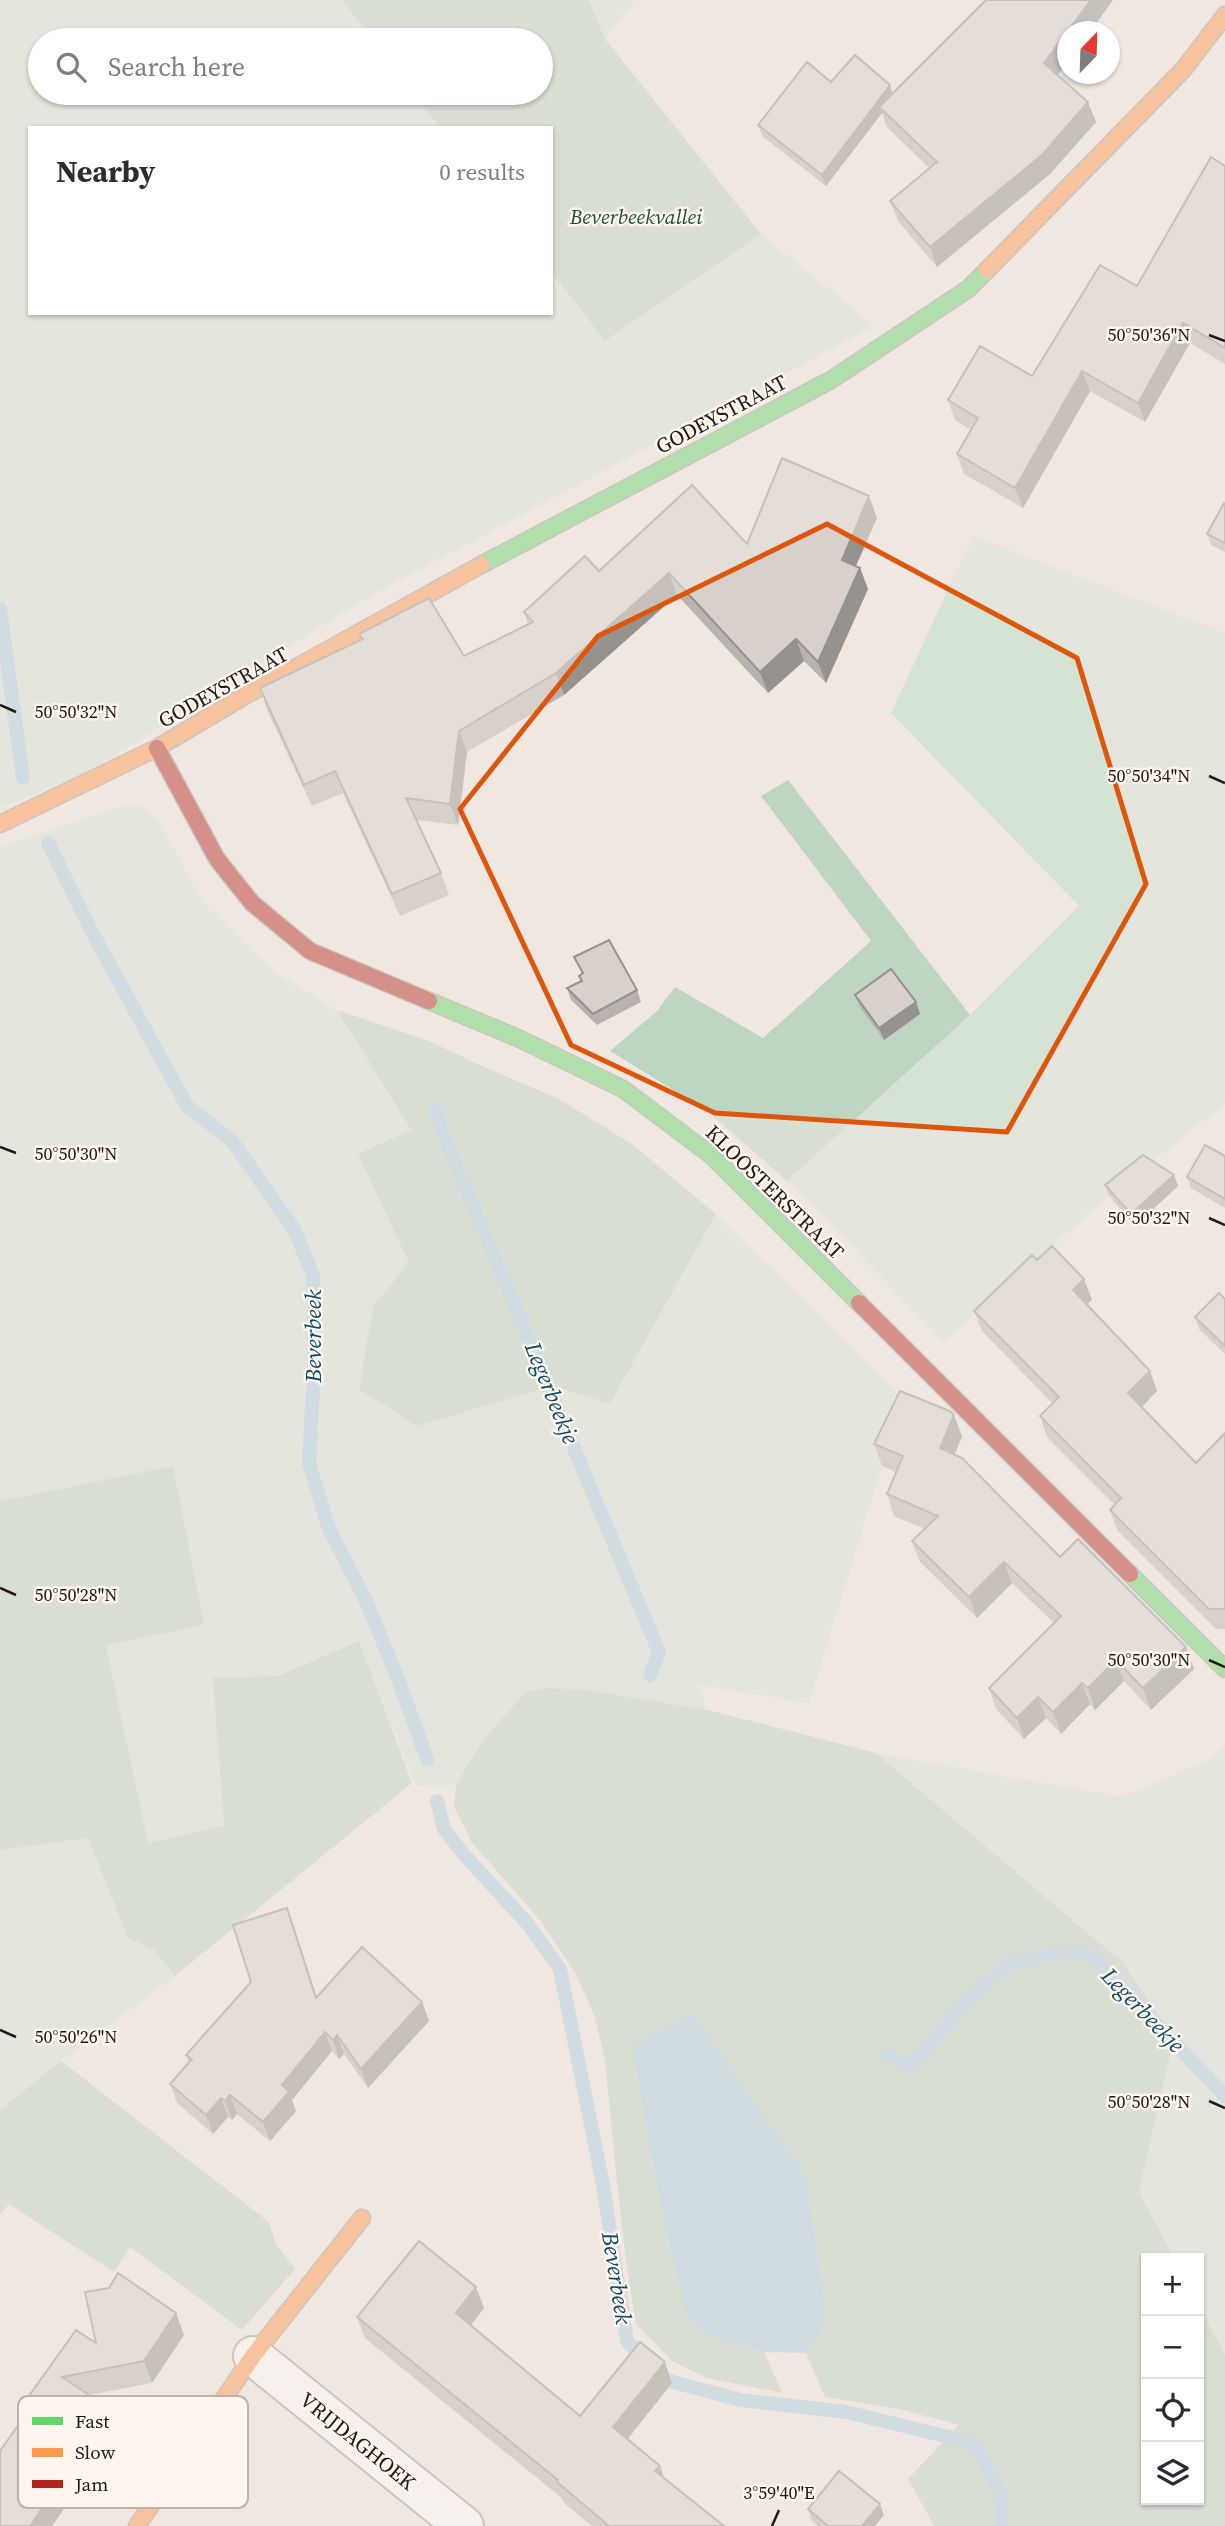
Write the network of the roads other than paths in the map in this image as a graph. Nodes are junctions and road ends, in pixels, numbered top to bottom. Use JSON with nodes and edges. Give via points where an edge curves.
{"nodes":[{"id":1,"x":1225,"y":15,"type":"edge"},
{"id":2,"x":157,"y":748,"type":"junction"},
{"id":3,"x":0,"y":824,"type":"edge"},
{"id":4,"x":1225,"y":1669,"type":"edge"},
{"id":5,"x":362,"y":2218,"type":"dead end"},
{"id":6,"x":253,"y":2356,"type":"junction"},
{"id":7,"x":226,"y":2396,"type":"edge"},
{"id":8,"x":149,"y":2508,"type":"edge"},
{"id":9,"x":137,"y":2526,"type":"edge"},
{"id":10,"x":464,"y":2526,"type":"edge"}],
"edges":[{"from":1,"to":2,"type":"street","name":"GODEYSTRAAT","via":[[1183,70],[968,289],[831,380],[545,530]]},
{"from":2,"to":3,"type":"street","name":"GODEYSTRAAT"},
{"from":2,"to":4,"type":"street","name":"KLOOSTERSTRAAT","via":[[217,859],[252,903],[310,951],[520,1039],[624,1089],[712,1156]]},
{"from":5,"to":6,"type":"street"},
{"from":6,"to":7,"type":"street"},
{"from":6,"to":10,"type":"street","name":"VRIJDAGHOEK"},
{"from":8,"to":9,"type":"street"}]}
